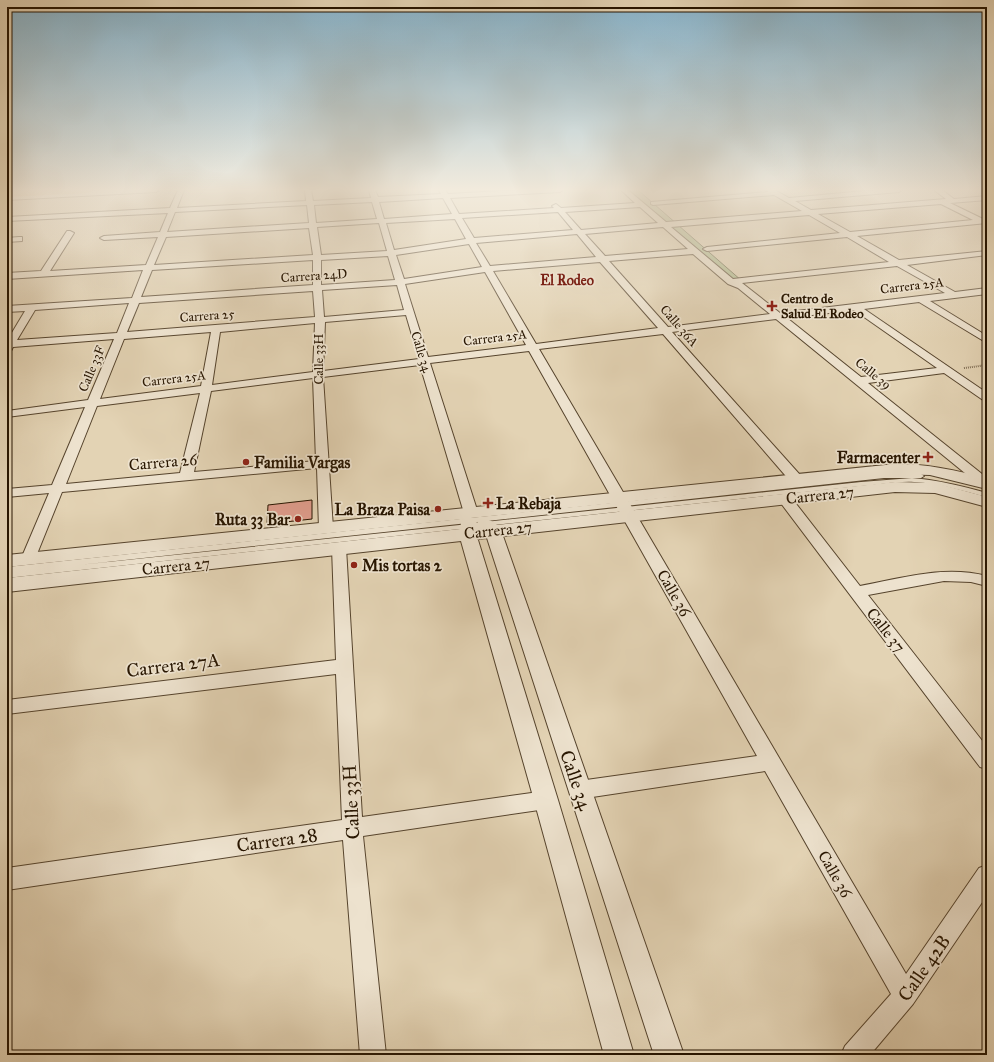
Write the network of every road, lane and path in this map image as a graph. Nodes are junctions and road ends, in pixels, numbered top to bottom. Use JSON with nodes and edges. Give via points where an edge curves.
{"nodes":[{"id":1,"x":66,"y":240,"type":"edge"},
{"id":2,"x":161,"y":240,"type":"edge"},
{"id":3,"x":314,"y":240,"type":"edge"},
{"id":4,"x":387,"y":240,"type":"edge"},
{"id":5,"x":488,"y":240,"type":"edge"},
{"id":6,"x":585,"y":240,"type":"edge"},
{"id":7,"x":681,"y":240,"type":"edge"},
{"id":8,"x":793,"y":240,"type":"edge"},
{"id":9,"x":856,"y":240,"type":"edge"},
{"id":10,"x":471,"y":241,"type":"junction"},
{"id":11,"x":694,"y":251,"type":"junction"},
{"id":12,"x":391,"y":253,"type":"junction"},
{"id":13,"x":987,"y":253,"type":"edge"},
{"id":14,"x":317,"y":258,"type":"junction"},
{"id":15,"x":717,"y":258,"type":"dead end"},
{"id":16,"x":602,"y":259,"type":"junction"},
{"id":17,"x":899,"y":264,"type":"junction"},
{"id":18,"x":150,"y":268,"type":"junction"},
{"id":19,"x":727,"y":268,"type":"dead end"},
{"id":20,"x":487,"y":269,"type":"junction"},
{"id":21,"x":44,"y":274,"type":"junction"},
{"id":22,"x":7,"y":276,"type":"edge"},
{"id":23,"x":401,"y":282,"type":"junction"},
{"id":24,"x":742,"y":284,"type":"junction"},
{"id":25,"x":316,"y":289,"type":"junction"},
{"id":26,"x":986,"y":292,"type":"edge"},
{"id":27,"x":954,"y":295,"type":"junction"},
{"id":28,"x":921,"y":299,"type":"junction"},
{"id":29,"x":136,"y":301,"type":"junction"},
{"id":30,"x":856,"y":307,"type":"junction"},
{"id":31,"x":31,"y":308,"type":"junction"},
{"id":32,"x":7,"y":309,"type":"edge"},
{"id":33,"x":409,"y":312,"type":"junction"},
{"id":34,"x":779,"y":316,"type":"junction"},
{"id":35,"x":320,"y":320,"type":"junction"},
{"id":36,"x":216,"y":329,"type":"junction"},
{"id":37,"x":665,"y":331,"type":"junction"},
{"id":38,"x":121,"y":336,"type":"junction"},
{"id":39,"x":987,"y":340,"type":"edge"},
{"id":40,"x":8,"y":346,"type":"edge"},
{"id":41,"x":532,"y":347,"type":"junction"},
{"id":42,"x":424,"y":361,"type":"junction"},
{"id":43,"x":945,"y":370,"type":"junction"},
{"id":44,"x":318,"y":374,"type":"junction"},
{"id":45,"x":859,"y":381,"type":"junction"},
{"id":46,"x":206,"y":389,"type":"junction"},
{"id":47,"x":987,"y":398,"type":"edge"},
{"id":48,"x":92,"y":403,"type":"junction"},
{"id":49,"x":7,"y":414,"type":"edge"},
{"id":50,"x":323,"y":464,"type":"junction"},
{"id":51,"x":186,"y":477,"type":"junction"},
{"id":52,"x":796,"y":479,"type":"junction"},
{"id":53,"x":987,"y":484,"type":"edge"},
{"id":54,"x":57,"y":488,"type":"junction"},
{"id":55,"x":987,"y":490,"type":"edge"},
{"id":56,"x":7,"y":493,"type":"edge"},
{"id":57,"x":987,"y":495,"type":"edge"},
{"id":58,"x":785,"y":499,"type":"junction"},
{"id":59,"x":987,"y":502,"type":"edge"},
{"id":60,"x":624,"y":507,"type":"junction"},
{"id":61,"x":476,"y":524,"type":"junction"},
{"id":62,"x":326,"y":528,"type":"junction"},
{"id":63,"x":339,"y":548,"type":"junction"},
{"id":64,"x":28,"y":559,"type":"junction"},
{"id":65,"x":7,"y":561,"type":"edge"},
{"id":66,"x":7,"y":570,"type":"edge"},
{"id":67,"x":7,"y":576,"type":"edge"},
{"id":68,"x":987,"y":581,"type":"edge"},
{"id":69,"x":7,"y":585,"type":"edge"},
{"id":70,"x":857,"y":592,"type":"junction"},
{"id":71,"x":344,"y":666,"type":"junction"},
{"id":72,"x":7,"y":707,"type":"edge"},
{"id":73,"x":987,"y":761,"type":"edge"},
{"id":74,"x":770,"y":762,"type":"junction"},
{"id":75,"x":579,"y":790,"type":"junction"},
{"id":76,"x":546,"y":800,"type":"junction"},
{"id":77,"x":352,"y":829,"type":"junction"},
{"id":78,"x":987,"y":876,"type":"edge"},
{"id":79,"x":7,"y":879,"type":"edge"},
{"id":80,"x":905,"y":996,"type":"junction"},
{"id":81,"x":373,"y":1055,"type":"edge"},
{"id":82,"x":619,"y":1055,"type":"edge"},
{"id":83,"x":669,"y":1055,"type":"edge"},
{"id":84,"x":854,"y":1055,"type":"edge"}],
"edges":[{"from":1,"to":21,"type":"street"},
{"from":2,"to":18,"type":"street","name":"Calle 33F"},
{"from":3,"to":14,"type":"street","name":"Calle 33H"},
{"from":4,"to":12,"type":"street","name":"Calle 34"},
{"from":5,"to":10,"type":"street"},
{"from":6,"to":16,"type":"street","name":"Calle 36A"},
{"from":7,"to":11,"type":"street","name":"Calle 39"},
{"from":8,"to":15,"type":"street","via":[[704,247]]},
{"from":9,"to":17,"type":"street"},
{"from":10,"to":12,"type":"street"},
{"from":10,"to":20,"type":"street","name":"Calle 36"},
{"from":11,"to":16,"type":"street","name":"Carrera 24D"},
{"from":11,"to":24,"type":"street","name":"Calle 39","via":[[731,282]]},
{"from":12,"to":14,"type":"street"},
{"from":12,"to":23,"type":"street","name":"Calle 34"},
{"from":13,"to":17,"type":"street"},
{"from":14,"to":18,"type":"street"},
{"from":14,"to":25,"type":"street","name":"Calle 33H"},
{"from":16,"to":20,"type":"street","name":"Carrera 24D"},
{"from":16,"to":37,"type":"street","name":"Calle 36A"},
{"from":17,"to":24,"type":"street"},
{"from":17,"to":27,"type":"street"},
{"from":18,"to":21,"type":"street"},
{"from":18,"to":29,"type":"street","name":"Calle 33F"},
{"from":19,"to":24,"type":"street","name":"Calle 39"},
{"from":20,"to":23,"type":"street","name":"Carrera 24D"},
{"from":20,"to":41,"type":"street","name":"Calle 36"},
{"from":21,"to":22,"type":"street"},
{"from":23,"to":25,"type":"street","name":"Carrera 24D"},
{"from":23,"to":33,"type":"street","name":"Calle 34"},
{"from":24,"to":34,"type":"street","name":"Calle 39"},
{"from":25,"to":29,"type":"street","name":"Carrera 24D"},
{"from":25,"to":35,"type":"street","name":"Calle 33H"},
{"from":26,"to":27,"type":"street","name":"Carrera 25A"},
{"from":27,"to":28,"type":"street","name":"Carrera 25A"},
{"from":28,"to":30,"type":"street","name":"Carrera 25A"},
{"from":28,"to":39,"type":"street"},
{"from":29,"to":31,"type":"street","name":"Carrera 24D"},
{"from":29,"to":38,"type":"street","name":"Calle 33F"},
{"from":30,"to":34,"type":"street","name":"Carrera 25A"},
{"from":30,"to":43,"type":"street"},
{"from":31,"to":32,"type":"street","name":"Carrera 24D"},
{"from":31,"to":40,"type":"street"},
{"from":33,"to":35,"type":"street","name":"Carrera 25"},
{"from":33,"to":42,"type":"street","name":"Calle 34"},
{"from":34,"to":37,"type":"street","name":"Carrera 25A"},
{"from":34,"to":45,"type":"street","name":"Calle 39"},
{"from":35,"to":36,"type":"street","name":"Carrera 25"},
{"from":35,"to":44,"type":"street","name":"Calle 33H"},
{"from":36,"to":38,"type":"street","name":"Carrera 25"},
{"from":36,"to":46,"type":"street"},
{"from":37,"to":41,"type":"street","name":"Carrera 25A"},
{"from":37,"to":52,"type":"street","name":"Calle 36A"},
{"from":38,"to":40,"type":"street","name":"Carrera 25"},
{"from":38,"to":48,"type":"street","name":"Calle 33F"},
{"from":41,"to":42,"type":"street","name":"Carrera 25A"},
{"from":41,"to":60,"type":"street","name":"Calle 36"},
{"from":42,"to":44,"type":"street","name":"Carrera 25A"},
{"from":42,"to":61,"type":"street","name":"Calle 34"},
{"from":43,"to":45,"type":"street"},
{"from":43,"to":47,"type":"street"},
{"from":44,"to":46,"type":"street","name":"Carrera 25A"},
{"from":44,"to":50,"type":"street","name":"Calle 33H"},
{"from":45,"to":53,"type":"street","name":"Calle 39"},
{"from":46,"to":48,"type":"street","name":"Carrera 25A"},
{"from":46,"to":51,"type":"street"},
{"from":48,"to":49,"type":"street","name":"Carrera 25A"},
{"from":48,"to":54,"type":"street","name":"Calle 33F"},
{"from":50,"to":51,"type":"street","name":"Carrera 26"},
{"from":50,"to":62,"type":"street","name":"Calle 33H"},
{"from":51,"to":54,"type":"street","name":"Carrera 26"},
{"from":52,"to":53,"type":"street","name":"Carrera 27","via":[[915,468],[944,472]]},
{"from":52,"to":60,"type":"street","name":"Carrera 27"},
{"from":54,"to":56,"type":"street","name":"Carrera 26"},
{"from":54,"to":64,"type":"street","name":"Calle 33F"},
{"from":55,"to":60,"type":"lane","via":[[956,481],[907,474]]},
{"from":57,"to":60,"type":"lane","via":[[940,483],[912,480]]},
{"from":58,"to":59,"type":"street","name":"Carrera 27","via":[[908,486],[945,490]]},
{"from":58,"to":60,"type":"street","name":"Carrera 27"},
{"from":58,"to":70,"type":"street","name":"Calle 37"},
{"from":60,"to":61,"type":"street","name":"Carrera 27"},
{"from":60,"to":61,"type":"street","name":"Carrera 27"},
{"from":60,"to":74,"type":"street","name":"Calle 36"},
{"from":61,"to":62,"type":"street","name":"Carrera 27"},
{"from":61,"to":63,"type":"street","name":"Carrera 27"},
{"from":61,"to":66,"type":"lane"},
{"from":61,"to":67,"type":"lane"},
{"from":61,"to":75,"type":"street","name":"Calle 34"},
{"from":61,"to":76,"type":"street","name":"Calle 34"},
{"from":62,"to":64,"type":"street","name":"Carrera 27"},
{"from":63,"to":69,"type":"street","name":"Carrera 27"},
{"from":63,"to":71,"type":"street","name":"Calle 33H"},
{"from":64,"to":65,"type":"street","name":"Carrera 27"},
{"from":68,"to":70,"type":"street","via":[[971,577],[944,576]]},
{"from":70,"to":73,"type":"street","name":"Calle 37"},
{"from":71,"to":72,"type":"street","name":"Carrera 27A"},
{"from":71,"to":77,"type":"street","name":"Calle 33H"},
{"from":74,"to":75,"type":"street"},
{"from":74,"to":80,"type":"street","name":"Calle 36"},
{"from":75,"to":83,"type":"street","name":"Calle 34"},
{"from":76,"to":77,"type":"street","name":"Carrera 28"},
{"from":76,"to":82,"type":"street","name":"Calle 34"},
{"from":77,"to":79,"type":"street","name":"Carrera 28"},
{"from":77,"to":81,"type":"street","name":"Calle 33H"},
{"from":78,"to":80,"type":"street","name":"Calle 42B"},
{"from":80,"to":84,"type":"street","name":"Calle 42B"}]}
